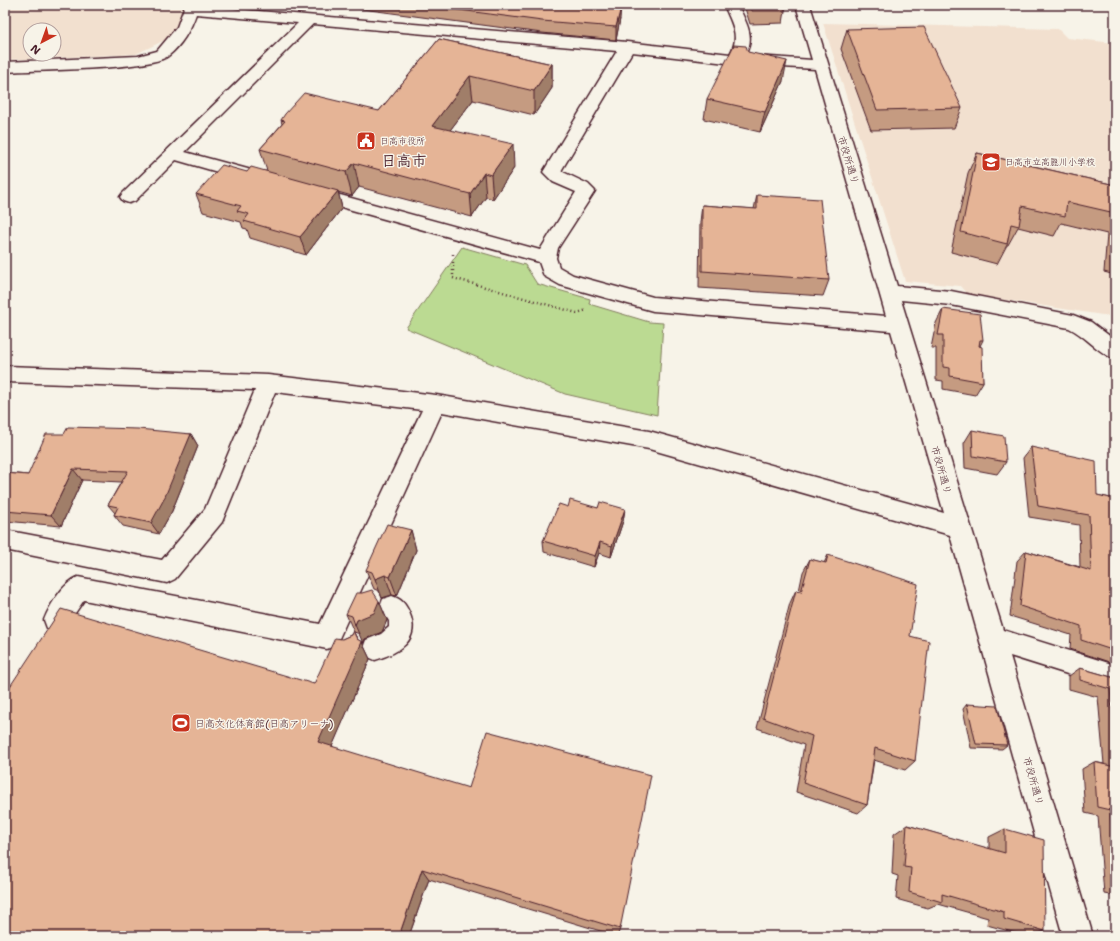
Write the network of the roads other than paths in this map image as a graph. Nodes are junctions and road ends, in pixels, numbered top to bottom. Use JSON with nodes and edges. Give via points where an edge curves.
{"nodes":[{"id":1,"x":730,"y":5,"type":"edge"},
{"id":2,"x":803,"y":5,"type":"edge"},
{"id":3,"x":191,"y":7,"type":"edge"},
{"id":4,"x":310,"y":19,"type":"junction"},
{"id":5,"x":627,"y":47,"type":"junction"},
{"id":6,"x":735,"y":59,"type":"junction"},
{"id":7,"x":821,"y":65,"type":"junction"},
{"id":8,"x":5,"y":67,"type":"edge"},
{"id":9,"x":173,"y":154,"type":"junction"},
{"id":10,"x":264,"y":180,"type":"edge"},
{"id":11,"x":295,"y":188,"type":"edge"},
{"id":12,"x":129,"y":197,"type":"dead end"},
{"id":13,"x":547,"y":258,"type":"junction"},
{"id":14,"x":889,"y":292,"type":"junction"},
{"id":15,"x":899,"y":324,"type":"junction"},
{"id":16,"x":1115,"y":351,"type":"edge"},
{"id":17,"x":5,"y":374,"type":"edge"},
{"id":18,"x":268,"y":383,"type":"junction"},
{"id":19,"x":436,"y":403,"type":"junction"},
{"id":20,"x":958,"y":527,"type":"junction"},
{"id":21,"x":5,"y":540,"type":"edge"},
{"id":22,"x":392,"y":607,"type":"dead end"},
{"id":23,"x":48,"y":632,"type":"edge"},
{"id":24,"x":993,"y":639,"type":"junction"},
{"id":25,"x":375,"y":648,"type":"dead end"},
{"id":26,"x":1115,"y":677,"type":"edge"},
{"id":27,"x":1078,"y":936,"type":"edge"}],
"edges":[{"from":1,"to":6,"type":"street","via":[[744,36],[744,46]]},
{"from":2,"to":7,"type":"street","name":"市役所通り"},
{"from":3,"to":4,"type":"street"},
{"from":3,"to":8,"type":"street","via":[[184,28],[162,54],[139,61]]},
{"from":4,"to":5,"type":"street"},
{"from":4,"to":9,"type":"street"},
{"from":5,"to":6,"type":"street"},
{"from":5,"to":13,"type":"street","via":[[552,172],[557,178],[579,184],[586,191],[549,248]]},
{"from":6,"to":7,"type":"street"},
{"from":7,"to":14,"type":"street","name":"市役所通り"},
{"from":9,"to":10,"type":"street"},
{"from":9,"to":12,"type":"street"},
{"from":11,"to":13,"type":"street"},
{"from":13,"to":15,"type":"street","via":[[551,271],[567,280],[653,304]]},
{"from":14,"to":15,"type":"street","name":"市役所通り"},
{"from":14,"to":16,"type":"street","via":[[951,298],[1073,322],[1084,327]]},
{"from":15,"to":20,"type":"street","name":"市役所通り"},
{"from":17,"to":18,"type":"street"},
{"from":18,"to":19,"type":"street"},
{"from":18,"to":21,"type":"street","via":[[214,515],[167,572]]},
{"from":19,"to":20,"type":"street","via":[[649,440]]},
{"from":19,"to":23,"type":"street","via":[[358,598],[338,640],[78,588]]},
{"from":20,"to":24,"type":"street","name":"市役所通り"},
{"from":22,"to":25,"type":"street","via":[[399,613],[402,626],[397,638]]},
{"from":24,"to":26,"type":"street"},
{"from":24,"to":27,"type":"street","name":"市役所通り"}]}
